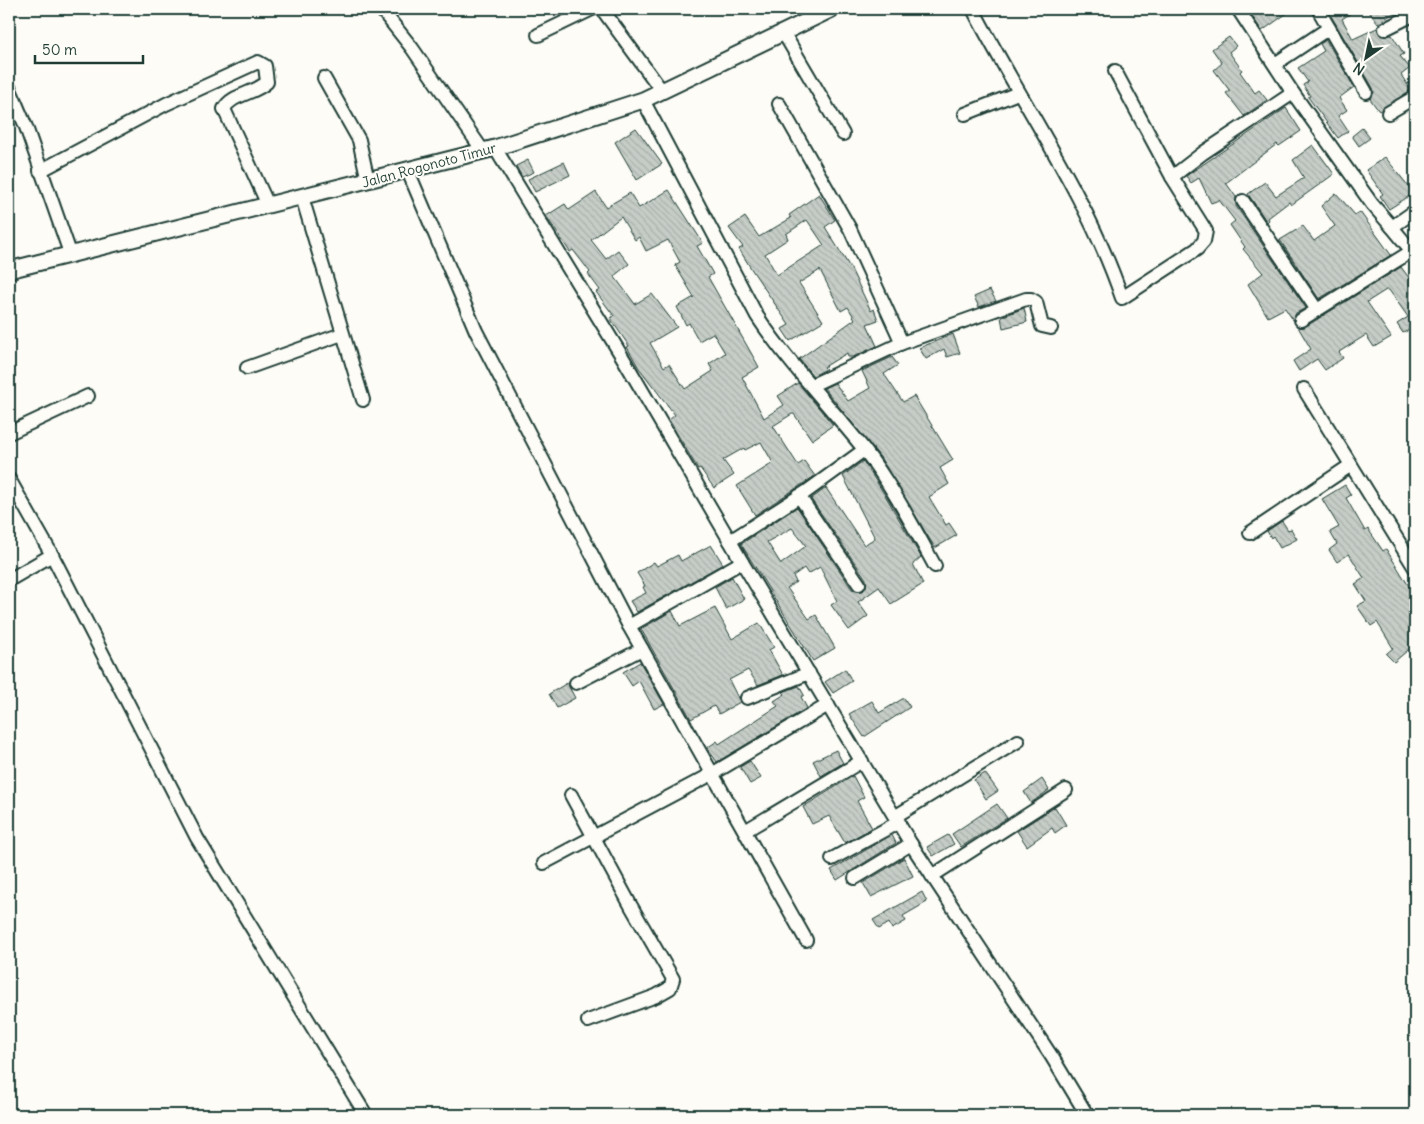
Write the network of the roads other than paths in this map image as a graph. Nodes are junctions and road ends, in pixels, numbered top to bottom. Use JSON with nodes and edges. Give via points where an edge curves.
{"nodes":[{"id":1,"x":381,"y":9,"type":"edge"},
{"id":2,"x":592,"y":9,"type":"edge"},
{"id":3,"x":602,"y":9,"type":"edge"},
{"id":4,"x":832,"y":9,"type":"edge"},
{"id":5,"x":972,"y":9,"type":"edge"},
{"id":6,"x":1238,"y":9,"type":"edge"},
{"id":7,"x":1318,"y":9,"type":"edge"},
{"id":8,"x":1415,"y":14,"type":"edge"},
{"id":9,"x":1329,"y":28,"type":"junction"},
{"id":10,"x":1385,"y":29,"type":"dead end"},
{"id":11,"x":783,"y":32,"type":"junction"},
{"id":12,"x":538,"y":35,"type":"dead end"},
{"id":13,"x":1275,"y":64,"type":"junction"},
{"id":14,"x":1115,"y":71,"type":"dead end"},
{"id":15,"x":324,"y":78,"type":"dead end"},
{"id":16,"x":9,"y":87,"type":"edge"},
{"id":17,"x":662,"y":91,"type":"junction"},
{"id":18,"x":1366,"y":92,"type":"dead end"},
{"id":19,"x":1018,"y":93,"type":"junction"},
{"id":20,"x":1294,"y":93,"type":"junction"},
{"id":21,"x":1415,"y":97,"type":"edge"},
{"id":22,"x":643,"y":100,"type":"junction"},
{"id":23,"x":779,"y":104,"type":"dead end"},
{"id":24,"x":965,"y":114,"type":"dead end"},
{"id":25,"x":1388,"y":114,"type":"dead end"},
{"id":26,"x":843,"y":134,"type":"dead end"},
{"id":27,"x":489,"y":150,"type":"junction"},
{"id":28,"x":40,"y":171,"type":"junction"},
{"id":29,"x":408,"y":171,"type":"junction"},
{"id":30,"x":1172,"y":177,"type":"junction"},
{"id":31,"x":368,"y":181,"type":"junction"},
{"id":32,"x":302,"y":197,"type":"junction"},
{"id":33,"x":1243,"y":201,"type":"dead end"},
{"id":34,"x":268,"y":205,"type":"junction"},
{"id":35,"x":1415,"y":211,"type":"edge"},
{"id":36,"x":1392,"y":227,"type":"junction"},
{"id":37,"x":70,"y":253,"type":"junction"},
{"id":38,"x":1414,"y":253,"type":"edge"},
{"id":39,"x":9,"y":270,"type":"edge"},
{"id":40,"x":1317,"y":310,"type":"junction"},
{"id":41,"x":1300,"y":320,"type":"dead end"},
{"id":42,"x":1051,"y":328,"type":"dead end"},
{"id":43,"x":342,"y":334,"type":"junction"},
{"id":44,"x":902,"y":343,"type":"junction"},
{"id":45,"x":247,"y":368,"type":"dead end"},
{"id":46,"x":812,"y":386,"type":"junction"},
{"id":47,"x":1304,"y":389,"type":"dead end"},
{"id":48,"x":88,"y":396,"type":"dead end"},
{"id":49,"x":363,"y":400,"type":"dead end"},
{"id":50,"x":9,"y":432,"type":"edge"},
{"id":51,"x":864,"y":450,"type":"junction"},
{"id":52,"x":1351,"y":465,"type":"junction"},
{"id":53,"x":9,"y":479,"type":"edge"},
{"id":54,"x":798,"y":496,"type":"junction"},
{"id":55,"x":1250,"y":533,"type":"dead end"},
{"id":56,"x":730,"y":540,"type":"junction"},
{"id":57,"x":52,"y":555,"type":"junction"},
{"id":58,"x":742,"y":562,"type":"junction"},
{"id":59,"x":935,"y":566,"type":"dead end"},
{"id":60,"x":1415,"y":568,"type":"edge"},
{"id":61,"x":9,"y":580,"type":"edge"},
{"id":62,"x":859,"y":584,"type":"dead end"},
{"id":63,"x":629,"y":626,"type":"junction"},
{"id":64,"x":642,"y":649,"type":"junction"},
{"id":65,"x":809,"y":673,"type":"junction"},
{"id":66,"x":576,"y":683,"type":"dead end"},
{"id":67,"x":747,"y":698,"type":"dead end"},
{"id":68,"x":828,"y":705,"type":"junction"},
{"id":69,"x":1018,"y":741,"type":"dead end"},
{"id":70,"x":862,"y":761,"type":"junction"},
{"id":71,"x":712,"y":774,"type":"junction"},
{"id":72,"x":1066,"y":790,"type":"dead end"},
{"id":73,"x":571,"y":795,"type":"dead end"},
{"id":74,"x":898,"y":819,"type":"junction"},
{"id":75,"x":745,"y":831,"type":"junction"},
{"id":76,"x":593,"y":837,"type":"junction"},
{"id":77,"x":911,"y":844,"type":"junction"},
{"id":78,"x":832,"y":859,"type":"dead end"},
{"id":79,"x":544,"y":863,"type":"dead end"},
{"id":80,"x":932,"y":876,"type":"junction"},
{"id":81,"x":854,"y":878,"type":"dead end"},
{"id":82,"x":806,"y":940,"type":"dead end"},
{"id":83,"x":588,"y":1021,"type":"dead end"},
{"id":84,"x":366,"y":1115,"type":"edge"},
{"id":85,"x":1087,"y":1115,"type":"edge"}],
"edges":[{"from":1,"to":27,"type":"street"},
{"from":2,"to":12,"type":"street"},
{"from":3,"to":17,"type":"street"},
{"from":4,"to":11,"type":"street","name":"Jalan Rogonoto Timur"},
{"from":5,"to":19,"type":"street"},
{"from":6,"to":13,"type":"street"},
{"from":7,"to":9,"type":"street"},
{"from":8,"to":10,"type":"street"},
{"from":9,"to":13,"type":"street"},
{"from":9,"to":18,"type":"street"},
{"from":11,"to":17,"type":"street","name":"Jalan Rogonoto Timur"},
{"from":11,"to":26,"type":"street"},
{"from":13,"to":20,"type":"street"},
{"from":14,"to":30,"type":"street"},
{"from":15,"to":31,"type":"street","via":[[359,140]]},
{"from":16,"to":28,"type":"street"},
{"from":17,"to":22,"type":"street","name":"Jalan Rogonoto Timur"},
{"from":19,"to":24,"type":"street"},
{"from":19,"to":30,"type":"street","via":[[1064,172],[1102,248],[1122,298],[1197,249],[1204,241],[1206,231]]},
{"from":20,"to":30,"type":"street"},
{"from":20,"to":36,"type":"street","via":[[1372,204]]},
{"from":21,"to":25,"type":"street"},
{"from":22,"to":27,"type":"street","name":"Jalan Rogonoto Timur"},
{"from":22,"to":46,"type":"street","via":[[714,239],[758,316],[778,347]]},
{"from":23,"to":44,"type":"street","via":[[850,229]]},
{"from":27,"to":29,"type":"street","name":"Jalan Rogonoto Timur"},
{"from":27,"to":56,"type":"street","via":[[623,358]]},
{"from":28,"to":34,"type":"street","via":[[166,104],[258,62],[265,66],[267,82],[260,89],[231,100],[224,109]]},
{"from":28,"to":37,"type":"street"},
{"from":29,"to":31,"type":"street","name":"Jalan Rogonoto Timur"},
{"from":29,"to":63,"type":"street","via":[[476,331]]},
{"from":31,"to":32,"type":"street","name":"Jalan Rogonoto Timur"},
{"from":32,"to":34,"type":"street","name":"Jalan Rogonoto Timur"},
{"from":32,"to":43,"type":"street"},
{"from":33,"to":40,"type":"street"},
{"from":34,"to":37,"type":"street","name":"Jalan Rogonoto Timur"},
{"from":35,"to":36,"type":"street"},
{"from":36,"to":38,"type":"street"},
{"from":37,"to":39,"type":"street","name":"Jalan Rogonoto Timur"},
{"from":38,"to":40,"type":"street"},
{"from":40,"to":41,"type":"street"},
{"from":42,"to":44,"type":"street","via":[[1042,326],[1036,302],[1031,299]]},
{"from":43,"to":45,"type":"street"},
{"from":43,"to":49,"type":"street"},
{"from":44,"to":46,"type":"street"},
{"from":46,"to":51,"type":"street"},
{"from":47,"to":52,"type":"street"},
{"from":48,"to":50,"type":"street"},
{"from":51,"to":54,"type":"street"},
{"from":51,"to":59,"type":"street"},
{"from":52,"to":55,"type":"street"},
{"from":52,"to":60,"type":"street"},
{"from":53,"to":57,"type":"street"},
{"from":54,"to":56,"type":"street"},
{"from":54,"to":62,"type":"street"},
{"from":56,"to":58,"type":"street"},
{"from":57,"to":61,"type":"street"},
{"from":57,"to":84,"type":"street","via":[[197,838]]},
{"from":58,"to":63,"type":"street"},
{"from":58,"to":65,"type":"street"},
{"from":63,"to":64,"type":"street"},
{"from":64,"to":66,"type":"street"},
{"from":64,"to":71,"type":"street"},
{"from":65,"to":67,"type":"street"},
{"from":65,"to":68,"type":"street"},
{"from":68,"to":70,"type":"street"},
{"from":68,"to":71,"type":"street"},
{"from":69,"to":74,"type":"street"},
{"from":70,"to":74,"type":"street"},
{"from":70,"to":75,"type":"street"},
{"from":71,"to":75,"type":"street"},
{"from":71,"to":76,"type":"street"},
{"from":72,"to":80,"type":"street"},
{"from":73,"to":76,"type":"street"},
{"from":74,"to":77,"type":"street"},
{"from":74,"to":78,"type":"street"},
{"from":75,"to":82,"type":"street"},
{"from":76,"to":79,"type":"street"},
{"from":76,"to":83,"type":"street","via":[[673,979],[670,988],[656,996]]},
{"from":77,"to":80,"type":"street"},
{"from":77,"to":81,"type":"street"},
{"from":80,"to":85,"type":"street"}]}
